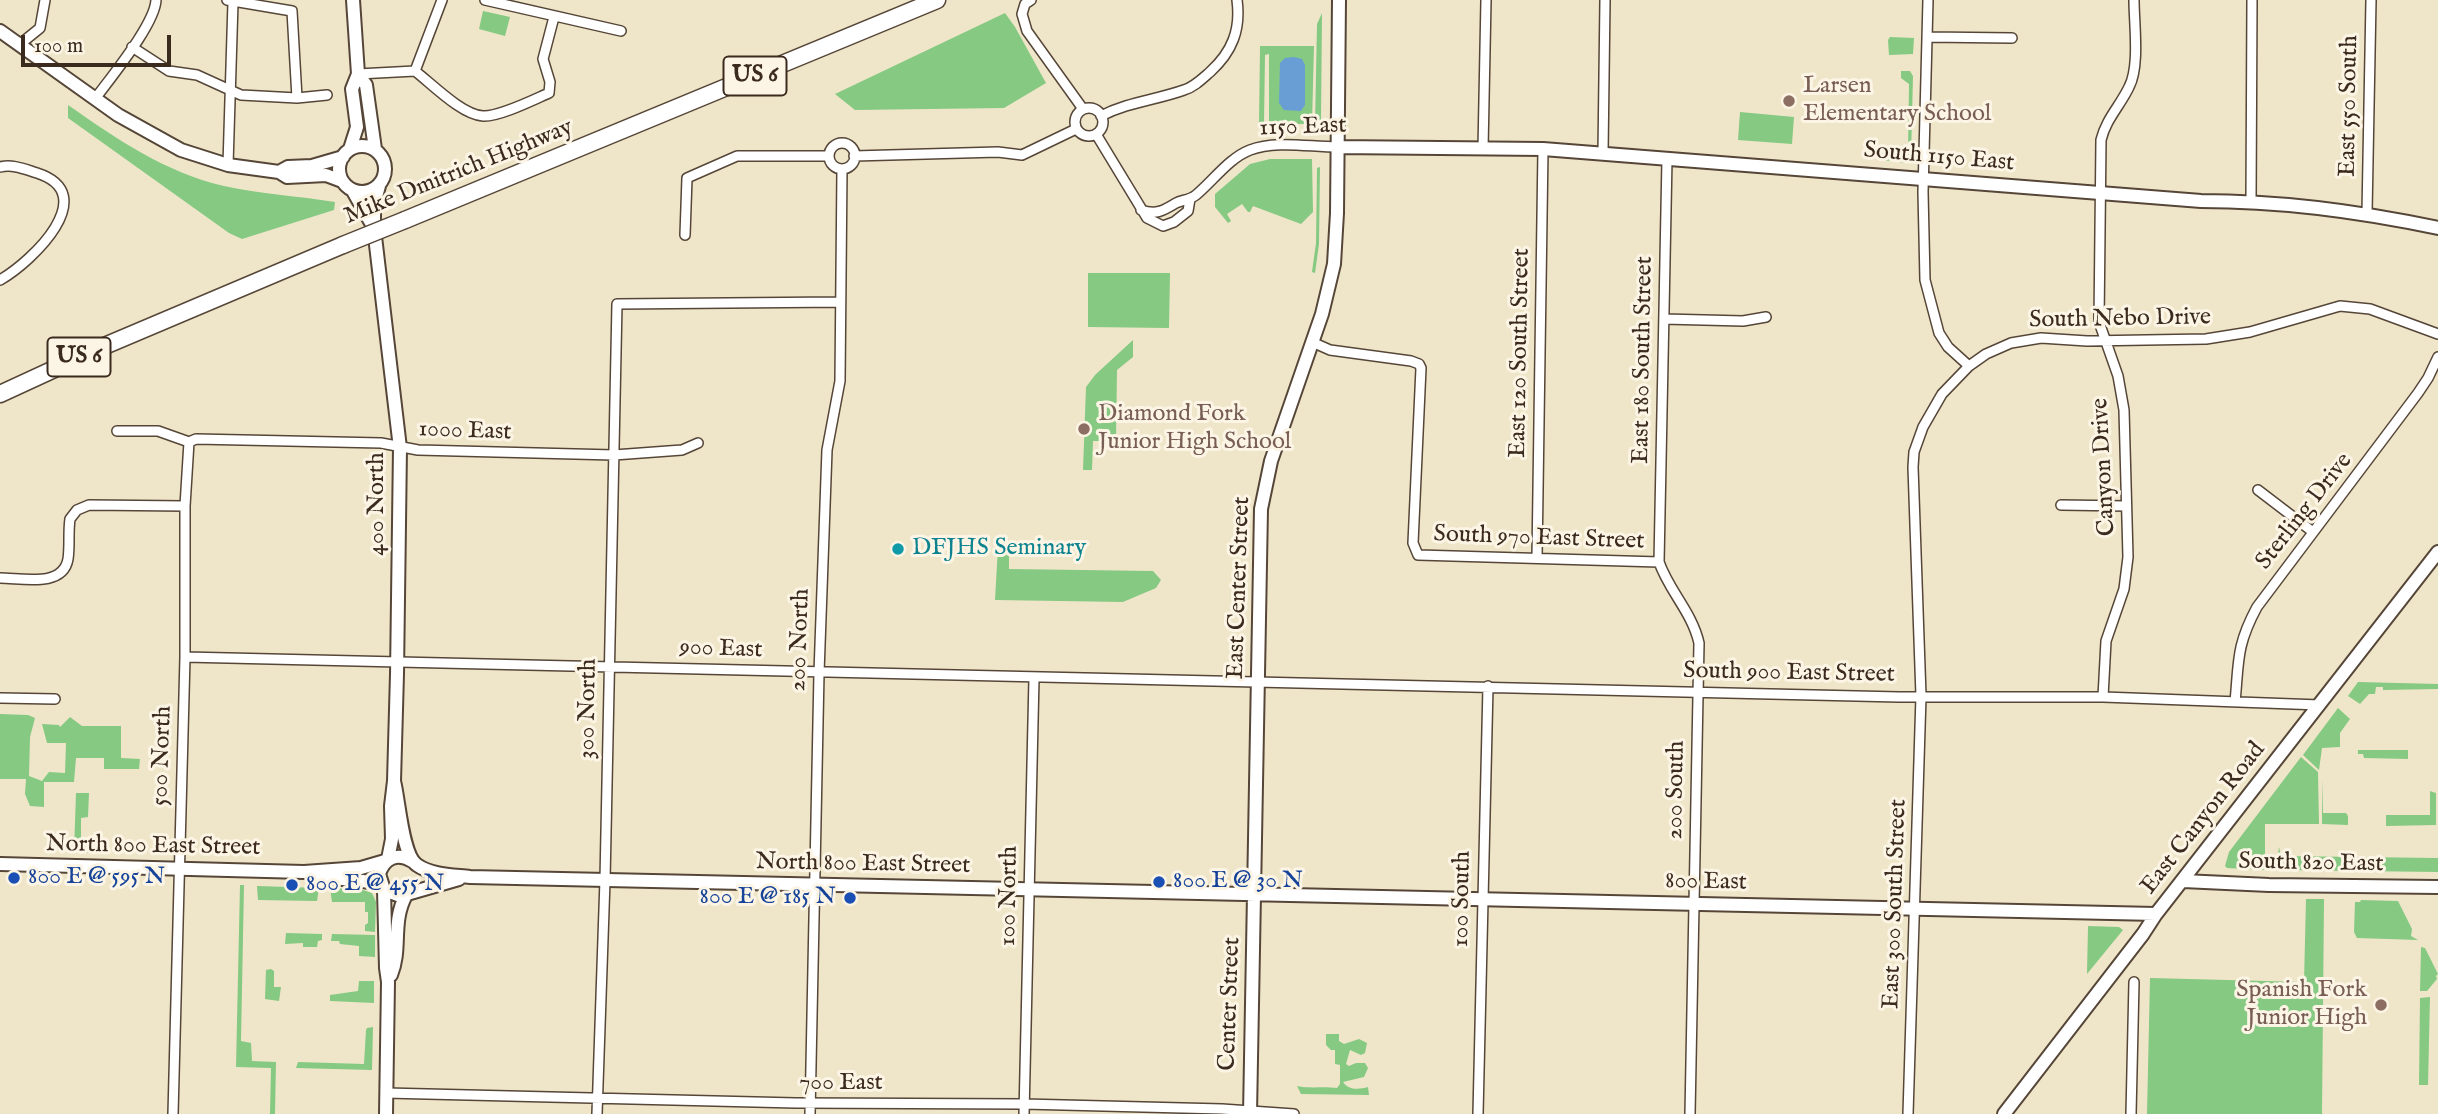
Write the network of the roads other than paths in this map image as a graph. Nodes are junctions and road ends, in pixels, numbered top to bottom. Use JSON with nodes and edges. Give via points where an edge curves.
{"nodes":[{"id":1,"x":45,"y":0,"type":"edge"},
{"id":2,"x":156,"y":0,"type":"edge"},
{"id":3,"x":442,"y":0,"type":"edge"},
{"id":4,"x":485,"y":0,"type":"edge"},
{"id":5,"x":937,"y":0,"type":"edge"},
{"id":6,"x":1031,"y":0,"type":"edge"},
{"id":7,"x":1237,"y":0,"type":"edge"},
{"id":8,"x":1339,"y":0,"type":"edge"},
{"id":9,"x":1486,"y":0,"type":"edge"},
{"id":10,"x":1605,"y":0,"type":"edge"},
{"id":11,"x":1928,"y":0,"type":"edge"},
{"id":12,"x":2134,"y":0,"type":"edge"},
{"id":13,"x":2252,"y":0,"type":"edge"},
{"id":14,"x":2371,"y":0,"type":"edge"},
{"id":15,"x":230,"y":1,"type":"edge"},
{"id":16,"x":355,"y":1,"type":"edge"},
{"id":17,"x":554,"y":17,"type":"junction"},
{"id":18,"x":0,"y":31,"type":"edge"},
{"id":19,"x":621,"y":31,"type":"dead end"},
{"id":20,"x":1927,"y":37,"type":"junction"},
{"id":21,"x":2012,"y":38,"type":"dead end"},
{"id":22,"x":19,"y":45,"type":"junction"},
{"id":23,"x":132,"y":47,"type":"junction"},
{"id":24,"x":415,"y":71,"type":"junction"},
{"id":25,"x":358,"y":74,"type":"junction"},
{"id":26,"x":231,"y":91,"type":"junction"},
{"id":27,"x":327,"y":95,"type":"dead end"},
{"id":28,"x":297,"y":98,"type":"junction"},
{"id":29,"x":95,"y":99,"type":"junction"},
{"id":30,"x":1083,"y":109,"type":"junction"},
{"id":31,"x":1101,"y":116,"type":"junction"},
{"id":32,"x":1076,"y":129,"type":"junction"},
{"id":33,"x":1096,"y":134,"type":"junction"},
{"id":34,"x":1337,"y":147,"type":"junction"},
{"id":35,"x":1435,"y":148,"type":"joint"},
{"id":36,"x":375,"y":149,"type":"junction"},
{"id":37,"x":1483,"y":149,"type":"junction"},
{"id":38,"x":1543,"y":149,"type":"junction"},
{"id":39,"x":346,"y":153,"type":"junction"},
{"id":40,"x":1603,"y":153,"type":"junction"},
{"id":41,"x":829,"y":156,"type":"junction"},
{"id":42,"x":854,"y":156,"type":"junction"},
{"id":43,"x":1667,"y":159,"type":"junction"},
{"id":44,"x":228,"y":164,"type":"junction"},
{"id":45,"x":0,"y":167,"type":"edge"},
{"id":46,"x":842,"y":169,"type":"junction"},
{"id":47,"x":279,"y":172,"type":"junction"},
{"id":48,"x":1924,"y":178,"type":"junction"},
{"id":49,"x":342,"y":181,"type":"junction"},
{"id":50,"x":379,"y":186,"type":"junction"},
{"id":51,"x":353,"y":191,"type":"junction"},
{"id":52,"x":2100,"y":193,"type":"junction"},
{"id":53,"x":1190,"y":199,"type":"junction"},
{"id":54,"x":2251,"y":201,"type":"junction"},
{"id":55,"x":1141,"y":210,"type":"junction"},
{"id":56,"x":2367,"y":213,"type":"junction"},
{"id":57,"x":2438,"y":228,"type":"edge"},
{"id":58,"x":374,"y":229,"type":"junction"},
{"id":59,"x":685,"y":235,"type":"dead end"},
{"id":60,"x":0,"y":280,"type":"edge"},
{"id":61,"x":841,"y":302,"type":"junction"},
{"id":62,"x":1766,"y":317,"type":"dead end"},
{"id":63,"x":1664,"y":319,"type":"junction"},
{"id":64,"x":2438,"y":334,"type":"edge"},
{"id":65,"x":2104,"y":341,"type":"junction"},
{"id":66,"x":1312,"y":342,"type":"junction"},
{"id":67,"x":2438,"y":357,"type":"edge"},
{"id":68,"x":1969,"y":366,"type":"junction"},
{"id":69,"x":0,"y":394,"type":"edge"},
{"id":70,"x":117,"y":431,"type":"dead end"},
{"id":71,"x":189,"y":442,"type":"junction"},
{"id":72,"x":698,"y":443,"type":"dead end"},
{"id":73,"x":400,"y":448,"type":"junction"},
{"id":74,"x":614,"y":455,"type":"junction"},
{"id":75,"x":2258,"y":490,"type":"dead end"},
{"id":76,"x":2061,"y":505,"type":"dead end"},
{"id":77,"x":186,"y":506,"type":"junction"},
{"id":78,"x":2126,"y":506,"type":"junction"},
{"id":79,"x":2313,"y":532,"type":"junction"},
{"id":80,"x":2438,"y":552,"type":"edge"},
{"id":81,"x":1537,"y":558,"type":"junction"},
{"id":82,"x":1659,"y":562,"type":"junction"},
{"id":83,"x":0,"y":578,"type":"edge"},
{"id":84,"x":185,"y":657,"type":"junction"},
{"id":85,"x":397,"y":662,"type":"junction"},
{"id":86,"x":609,"y":666,"type":"junction"},
{"id":87,"x":818,"y":673,"type":"junction"},
{"id":88,"x":1034,"y":678,"type":"junction"},
{"id":89,"x":1256,"y":682,"type":"junction"},
{"id":90,"x":1488,"y":686,"type":"junction"},
{"id":91,"x":1698,"y":691,"type":"junction"},
{"id":92,"x":1921,"y":696,"type":"junction"},
{"id":93,"x":0,"y":698,"type":"edge"},
{"id":94,"x":2103,"y":698,"type":"junction"},
{"id":95,"x":55,"y":699,"type":"dead end"},
{"id":96,"x":2235,"y":702,"type":"junction"},
{"id":97,"x":2320,"y":705,"type":"junction"},
{"id":98,"x":394,"y":781,"type":"junction"},
{"id":99,"x":387,"y":860,"type":"junction"},
{"id":100,"x":413,"y":862,"type":"junction"},
{"id":101,"x":0,"y":864,"type":"edge"},
{"id":102,"x":179,"y":869,"type":"junction"},
{"id":103,"x":304,"y":872,"type":"junction"},
{"id":104,"x":470,"y":877,"type":"junction"},
{"id":105,"x":605,"y":880,"type":"junction"},
{"id":106,"x":2183,"y":881,"type":"junction"},
{"id":107,"x":815,"y":885,"type":"junction"},
{"id":108,"x":382,"y":887,"type":"junction"},
{"id":109,"x":2438,"y":887,"type":"edge"},
{"id":110,"x":1029,"y":890,"type":"junction"},
{"id":111,"x":409,"y":892,"type":"junction"},
{"id":112,"x":1255,"y":894,"type":"junction"},
{"id":113,"x":1483,"y":898,"type":"junction"},
{"id":114,"x":1694,"y":903,"type":"junction"},
{"id":115,"x":1916,"y":908,"type":"junction"},
{"id":116,"x":2156,"y":914,"type":"junction"},
{"id":117,"x":388,"y":982,"type":"junction"},
{"id":118,"x":2134,"y":982,"type":"dead end"},
{"id":119,"x":386,"y":1093,"type":"junction"},
{"id":120,"x":598,"y":1098,"type":"junction"},
{"id":121,"x":811,"y":1103,"type":"junction"},
{"id":122,"x":1024,"y":1109,"type":"edge"},
{"id":123,"x":1250,"y":1113,"type":"edge"},
{"id":124,"x":173,"y":1114,"type":"edge"},
{"id":125,"x":386,"y":1114,"type":"edge"},
{"id":126,"x":597,"y":1114,"type":"edge"},
{"id":127,"x":810,"y":1114,"type":"edge"},
{"id":128,"x":1294,"y":1114,"type":"edge"},
{"id":129,"x":1478,"y":1114,"type":"edge"},
{"id":130,"x":1690,"y":1114,"type":"edge"},
{"id":131,"x":1908,"y":1114,"type":"edge"},
{"id":132,"x":2004,"y":1114,"type":"edge"},
{"id":133,"x":2131,"y":1114,"type":"edge"}],
"edges":[{"from":1,"to":22,"type":"street","via":[[40,28]]},
{"from":2,"to":23,"type":"street","via":[[156,10]]},
{"from":3,"to":24,"type":"street"},
{"from":4,"to":17,"type":"street"},
{"from":5,"to":69,"type":"highway","name":"Mike Dmitrich Highway","number":"US 6","bridge":true,"via":[[343,245]]},
{"from":6,"to":30,"type":"street","via":[[1022,14],[1027,32]]},
{"from":7,"to":31,"type":"street","via":[[1236,38],[1224,59],[1201,81]]},
{"from":8,"to":34,"type":"main road","name":"East Center Street"},
{"from":9,"to":37,"type":"street"},
{"from":10,"to":40,"type":"street"},
{"from":11,"to":20,"type":"street"},
{"from":12,"to":52,"type":"street","name":"Canyon Drive","via":[[2134,72],[2103,132]]},
{"from":13,"to":54,"type":"street"},
{"from":14,"to":56,"type":"street","name":"East 550 South"},
{"from":15,"to":26,"type":"street"},
{"from":15,"to":28,"type":"street","via":[[292,11]]},
{"from":16,"to":25,"type":"main road"},
{"from":17,"to":19,"type":"street"},
{"from":17,"to":24,"type":"street","via":[[544,59],[549,93],[516,108],[484,117],[467,112]]},
{"from":18,"to":22,"type":"main road"},
{"from":20,"to":21,"type":"street"},
{"from":20,"to":48,"type":"street"},
{"from":22,"to":29,"type":"main road"},
{"from":23,"to":26,"type":"street","via":[[169,71],[197,75]]},
{"from":23,"to":29,"type":"street"},
{"from":24,"to":25,"type":"street"},
{"from":25,"to":36,"type":"main road","via":[[366,85]]},
{"from":25,"to":39,"type":"main road","via":[[352,89],[357,129]]},
{"from":26,"to":28,"type":"street"},
{"from":26,"to":44,"type":"street"},
{"from":27,"to":28,"type":"street"},
{"from":29,"to":44,"type":"main road","via":[[181,150]]},
{"from":30,"to":31,"type":"street","via":[[1092,108]]},
{"from":30,"to":32,"type":"street","via":[[1076,116]]},
{"from":31,"to":33,"type":"street","via":[[1102,127]]},
{"from":32,"to":33,"type":"street","via":[[1087,136]]},
{"from":32,"to":42,"type":"street","via":[[1022,155]]},
{"from":33,"to":55,"type":"street"},
{"from":34,"to":35,"type":"main road","name":"1150 East"},
{"from":34,"to":53,"type":"street","name":"1150 East","via":[[1271,145],[1248,150]]},
{"from":34,"to":66,"type":"main road","name":"East Center Street","via":[[1335,256]]},
{"from":35,"to":37,"type":"main road","name":"South 1150 East"},
{"from":36,"to":39,"type":"main road","via":[[363,146]]},
{"from":36,"to":50,"type":"main road","via":[[385,163]]},
{"from":37,"to":38,"type":"main road","name":"South 1150 East"},
{"from":38,"to":40,"type":"main road","name":"South 1150 East"},
{"from":38,"to":81,"type":"street","name":"East 120 South Street"},
{"from":39,"to":47,"type":"main road"},
{"from":39,"to":49,"type":"main road","via":[[339,169]]},
{"from":40,"to":43,"type":"main road","name":"South 1150 East"},
{"from":41,"to":42,"type":"street","via":[[835,145],[844,144]]},
{"from":41,"to":46,"type":"street","via":[[831,164]]},
{"from":41,"to":59,"type":"street","via":[[737,156],[687,178]]},
{"from":42,"to":46,"type":"street"},
{"from":43,"to":48,"type":"main road","name":"South 1150 East"},
{"from":43,"to":63,"type":"street","name":"East 180 South Street"},
{"from":44,"to":47,"type":"main road"},
{"from":45,"to":60,"type":"street","via":[[10,164],[51,178],[59,185],[66,205],[27,260]]},
{"from":46,"to":61,"type":"street","name":"200 North"},
{"from":47,"to":49,"type":"main road","via":[[294,178],[319,175]]},
{"from":48,"to":52,"type":"main road","name":"South 1150 East"},
{"from":48,"to":68,"type":"street","via":[[1923,262],[1928,299],[1948,348]]},
{"from":49,"to":51,"type":"main road"},
{"from":50,"to":51,"type":"main road"},
{"from":50,"to":58,"type":"main road"},
{"from":51,"to":58,"type":"main road"},
{"from":52,"to":54,"type":"main road","name":"South 1150 East"},
{"from":52,"to":65,"type":"street","name":"Canyon Drive","via":[[2099,322]]},
{"from":53,"to":55,"type":"street","via":[[1162,212]]},
{"from":53,"to":55,"type":"street","via":[[1188,211],[1163,226]]},
{"from":54,"to":56,"type":"main road","name":"South 1150 East"},
{"from":56,"to":57,"type":"main road","name":"South 1150 East"},
{"from":58,"to":73,"type":"main road","name":"400 North"},
{"from":61,"to":74,"type":"street","name":"300 North","via":[[617,304]]},
{"from":61,"to":87,"type":"street","name":"200 North","via":[[840,381],[827,450]]},
{"from":62,"to":63,"type":"street","via":[[1743,321]]},
{"from":63,"to":82,"type":"street","name":"East 180 South Street"},
{"from":64,"to":65,"type":"street","name":"South Nebo Drive","via":[[2370,309],[2340,306],[2216,338]]},
{"from":65,"to":68,"type":"street","name":"South Nebo Drive","via":[[2032,339],[2003,346]]},
{"from":65,"to":78,"type":"street","name":"Canyon Drive","via":[[2118,376],[2124,410]]},
{"from":66,"to":81,"type":"street","name":"South 970 East Street","via":[[1419,364],[1413,543],[1418,555]]},
{"from":66,"to":89,"type":"main road","name":"East Center Street","via":[[1262,500]]},
{"from":67,"to":79,"type":"street","name":"Sterling Drive","via":[[2418,393]]},
{"from":68,"to":92,"type":"street","name":"South Nebo Drive","via":[[1942,394],[1914,452]]},
{"from":70,"to":71,"type":"street","via":[[159,431]]},
{"from":71,"to":73,"type":"street","name":"1000 East","via":[[381,443]]},
{"from":71,"to":77,"type":"street","name":"500 North"},
{"from":72,"to":74,"type":"street","name":"1000 East","via":[[682,450]]},
{"from":73,"to":74,"type":"street","name":"1000 East"},
{"from":73,"to":85,"type":"main road","name":"400 North"},
{"from":74,"to":86,"type":"street","name":"300 North"},
{"from":75,"to":79,"type":"street"},
{"from":76,"to":78,"type":"street"},
{"from":77,"to":83,"type":"street","via":[[97,505],[77,510],[70,519],[68,555],[60,575]]},
{"from":77,"to":84,"type":"street","name":"500 North"},
{"from":78,"to":94,"type":"street","name":"Canyon Drive","via":[[2129,556],[2106,640]]},
{"from":79,"to":96,"type":"street","name":"Sterling Drive","via":[[2247,625],[2236,664]]},
{"from":80,"to":97,"type":"main road","name":"East Canyon Road"},
{"from":81,"to":82,"type":"street","name":"South 970 East Street"},
{"from":82,"to":91,"type":"street","name":"200 South","via":[[1697,634]]},
{"from":84,"to":85,"type":"street","name":"900 East"},
{"from":84,"to":102,"type":"street","name":"500 North"},
{"from":85,"to":86,"type":"street","name":"900 East"},
{"from":85,"to":98,"type":"main road","name":"400 North"},
{"from":86,"to":87,"type":"street","name":"900 East"},
{"from":86,"to":105,"type":"street","name":"300 North"},
{"from":87,"to":88,"type":"street","name":"900 East"},
{"from":87,"to":107,"type":"street","name":"200 North"},
{"from":88,"to":89,"type":"street","name":"900 East"},
{"from":88,"to":110,"type":"street","name":"100 North"},
{"from":89,"to":90,"type":"street","name":"South 900 East Street"},
{"from":89,"to":112,"type":"main road","name":"East Center Street"},
{"from":90,"to":91,"type":"street","name":"South 900 East Street"},
{"from":90,"to":113,"type":"street","name":"100 South"},
{"from":91,"to":92,"type":"street","name":"South 900 East Street"},
{"from":91,"to":114,"type":"street","name":"200 South"},
{"from":92,"to":94,"type":"street","name":"South 900 East Street"},
{"from":92,"to":115,"type":"street","name":"East 300 South Street"},
{"from":93,"to":95,"type":"street"},
{"from":94,"to":96,"type":"street","name":"South 900 East Street"},
{"from":96,"to":97,"type":"street","name":"South 900 East Street"},
{"from":97,"to":106,"type":"main road","name":"East Canyon Road"},
{"from":98,"to":99,"type":"main road"},
{"from":98,"to":100,"type":"main road","via":[[401,827]]},
{"from":99,"to":100,"type":"main road","via":[[399,856]]},
{"from":99,"to":103,"type":"main road","via":[[361,868]]},
{"from":99,"to":108,"type":"main road","via":[[379,874]]},
{"from":100,"to":104,"type":"main road","via":[[436,872]]},
{"from":100,"to":111,"type":"main road","via":[[418,877]]},
{"from":101,"to":102,"type":"main road","name":"North 800 East Street"},
{"from":102,"to":103,"type":"main road","name":"North 800 East Street"},
{"from":102,"to":124,"type":"street","name":"500 North"},
{"from":103,"to":108,"type":"main road"},
{"from":104,"to":105,"type":"main road","name":"North 800 East Street"},
{"from":104,"to":111,"type":"main road"},
{"from":105,"to":107,"type":"main road","name":"North 800 East Street"},
{"from":105,"to":120,"type":"street","name":"300 North"},
{"from":106,"to":109,"type":"main road","name":"South 820 East"},
{"from":106,"to":116,"type":"main road","name":"East Canyon Road"},
{"from":107,"to":110,"type":"main road","name":"North 800 East Street"},
{"from":107,"to":121,"type":"street","name":"200 North"},
{"from":108,"to":111,"type":"main road","via":[[391,894]]},
{"from":108,"to":117,"type":"main road"},
{"from":110,"to":112,"type":"main road","name":"North 800 East Street"},
{"from":110,"to":122,"type":"street","name":"100 North"},
{"from":111,"to":117,"type":"main road","via":[[397,913]]},
{"from":112,"to":113,"type":"main road","name":"800 East"},
{"from":112,"to":123,"type":"main road","name":"Center Street"},
{"from":113,"to":114,"type":"main road","name":"800 East"},
{"from":113,"to":129,"type":"street","name":"100 South"},
{"from":114,"to":115,"type":"main road","name":"800 East"},
{"from":114,"to":130,"type":"street","name":"200 South"},
{"from":115,"to":116,"type":"main road","name":"800 East"},
{"from":115,"to":131,"type":"street","name":"East 300 South Street"},
{"from":116,"to":132,"type":"main road","name":"East Canyon Road"},
{"from":117,"to":119,"type":"main road"},
{"from":118,"to":133,"type":"street"},
{"from":119,"to":120,"type":"street","name":"700 East"},
{"from":119,"to":125,"type":"main road"},
{"from":120,"to":121,"type":"street","name":"700 East"},
{"from":120,"to":126,"type":"street","name":"300 North"},
{"from":121,"to":122,"type":"street","name":"700 East"},
{"from":121,"to":127,"type":"street","name":"200 North"},
{"from":122,"to":123,"type":"street","name":"700 East"},
{"from":123,"to":128,"type":"street","name":"700 East"}]}
